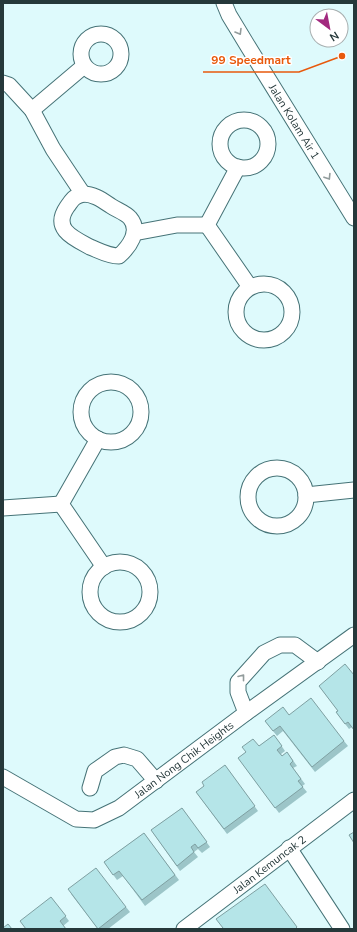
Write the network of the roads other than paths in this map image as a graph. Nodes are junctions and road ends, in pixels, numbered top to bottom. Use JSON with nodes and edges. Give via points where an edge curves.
{"nodes":[{"id":1,"x":224,"y":3,"type":"edge"},
{"id":2,"x":84,"y":66,"type":"dead end"},
{"id":3,"x":3,"y":83,"type":"edge"},
{"id":4,"x":32,"y":110,"type":"junction"},
{"id":5,"x":238,"y":167,"type":"dead end"},
{"id":6,"x":83,"y":194,"type":"junction"},
{"id":7,"x":354,"y":218,"type":"edge"},
{"id":8,"x":207,"y":225,"type":"junction"},
{"id":9,"x":134,"y":233,"type":"junction"},
{"id":10,"x":250,"y":287,"type":"dead end"},
{"id":11,"x":98,"y":439,"type":"dead end"},
{"id":12,"x":354,"y":490,"type":"edge"},
{"id":13,"x":306,"y":495,"type":"dead end"},
{"id":14,"x":61,"y":504,"type":"junction"},
{"id":15,"x":3,"y":508,"type":"edge"},
{"id":16,"x":104,"y":567,"type":"junction"},
{"id":17,"x":354,"y":635,"type":"edge"},
{"id":18,"x":318,"y":662,"type":"junction"},
{"id":19,"x":246,"y":713,"type":"junction"},
{"id":20,"x":3,"y":777,"type":"edge"},
{"id":21,"x":156,"y":781,"type":"junction"},
{"id":22,"x":90,"y":788,"type":"dead end"},
{"id":23,"x":354,"y":800,"type":"edge"},
{"id":24,"x":289,"y":848,"type":"junction"},
{"id":25,"x":184,"y":929,"type":"edge"},
{"id":26,"x":342,"y":929,"type":"edge"}],
"edges":[{"from":1,"to":7,"type":"street","name":"Jalan Kolam Air 1","one_way":true,"via":[[245,42]]},
{"from":2,"to":4,"type":"street"},
{"from":3,"to":4,"type":"street","via":[[9,85]]},
{"from":4,"to":6,"type":"street"},
{"from":5,"to":8,"type":"street"},
{"from":6,"to":9,"type":"street","via":[[91,194],[129,217],[134,225]]},
{"from":6,"to":9,"type":"street","via":[[74,197],[62,213],[61,223],[72,237],[111,256],[119,256],[128,247]]},
{"from":8,"to":9,"type":"street","via":[[177,225]]},
{"from":8,"to":10,"type":"street"},
{"from":11,"to":14,"type":"street"},
{"from":12,"to":13,"type":"street"},
{"from":14,"to":15,"type":"street"},
{"from":14,"to":16,"type":"street"},
{"from":16,"to":16,"type":"street","via":[[113,563],[132,564],[146,577],[151,595],[143,613],[135,619],[115,622],[105,619],[97,612],[92,603],[91,583]]},
{"from":17,"to":18,"type":"street","name":"Jalan Nong Chik Heights"},
{"from":18,"to":19,"type":"street","name":"Jalan Nong Chik Heights"},
{"from":19,"to":18,"type":"street","one_way":true,"via":[[238,692],[238,682],[264,653],[280,645],[295,645]]},
{"from":19,"to":21,"type":"street","name":"Jalan Nong Chik Heights"},
{"from":20,"to":21,"type":"street","name":"Jalan Nong Chik Heights","via":[[76,819],[94,820],[119,808]]},
{"from":21,"to":22,"type":"street","via":[[137,759],[124,755],[115,757],[95,771]]},
{"from":23,"to":24,"type":"street","name":"Jalan Kemuncak 2"},
{"from":24,"to":25,"type":"street","name":"Jalan Kemuncak 2"},
{"from":24,"to":26,"type":"street"}]}
